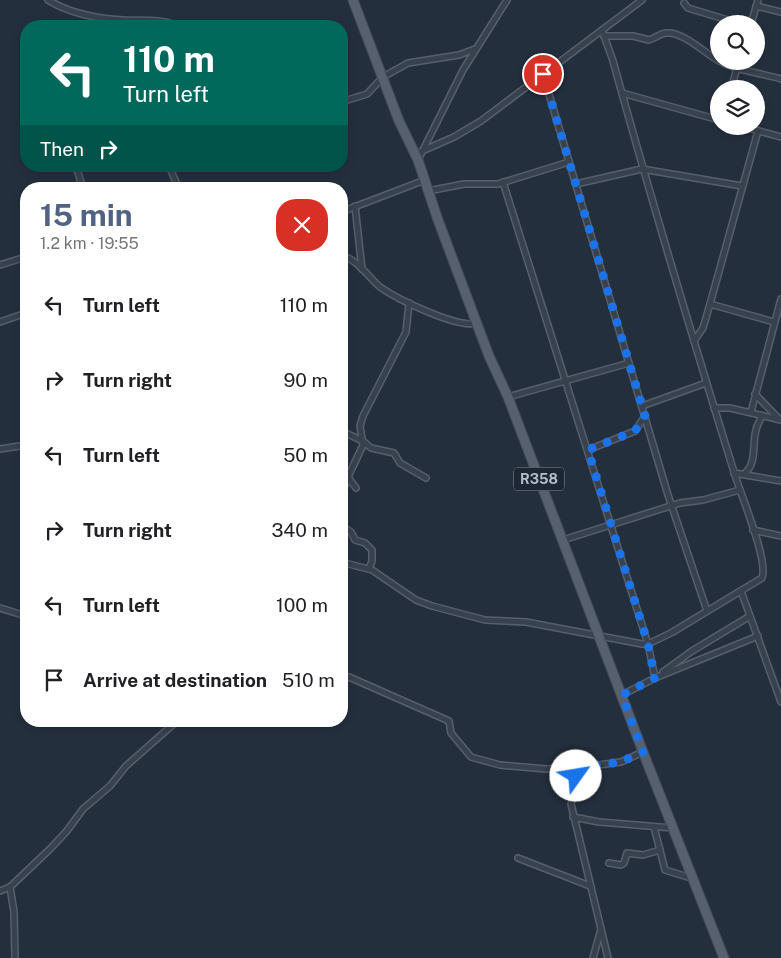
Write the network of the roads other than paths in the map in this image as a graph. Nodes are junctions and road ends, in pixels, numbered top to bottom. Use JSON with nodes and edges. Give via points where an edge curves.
{"nodes":[{"id":1,"x":48,"y":0,"type":"edge"},
{"id":2,"x":353,"y":0,"type":"edge"},
{"id":3,"x":507,"y":0,"type":"edge"},
{"id":4,"x":642,"y":0,"type":"edge"},
{"id":5,"x":758,"y":0,"type":"edge"},
{"id":6,"x":684,"y":3,"type":"dead end"},
{"id":7,"x":756,"y":6,"type":"junction"},
{"id":8,"x":781,"y":12,"type":"edge"},
{"id":9,"x":711,"y":15,"type":"edge"},
{"id":10,"x":754,"y":15,"type":"edge"},
{"id":11,"x":116,"y":20,"type":"edge"},
{"id":12,"x":603,"y":33,"type":"junction"},
{"id":13,"x":475,"y":49,"type":"junction"},
{"id":14,"x":710,"y":56,"type":"edge"},
{"id":15,"x":748,"y":70,"type":"edge"},
{"id":16,"x":543,"y":74,"type":"junction"},
{"id":17,"x":383,"y":76,"type":"junction"},
{"id":18,"x":781,"y":79,"type":"edge"},
{"id":19,"x":622,"y":93,"type":"junction"},
{"id":20,"x":348,"y":100,"type":"edge"},
{"id":21,"x":710,"y":117,"type":"edge"},
{"id":22,"x":765,"y":133,"type":"edge"},
{"id":23,"x":757,"y":135,"type":"edge"},
{"id":24,"x":781,"y":137,"type":"edge"},
{"id":25,"x":420,"y":155,"type":"junction"},
{"id":26,"x":569,"y":162,"type":"junction"},
{"id":27,"x":642,"y":169,"type":"junction"},
{"id":28,"x":425,"y":180,"type":"junction"},
{"id":29,"x":503,"y":182,"type":"junction"},
{"id":30,"x":576,"y":184,"type":"junction"},
{"id":31,"x":742,"y":186,"type":"junction"},
{"id":32,"x":428,"y":191,"type":"junction"},
{"id":33,"x":355,"y":206,"type":"junction"},
{"id":34,"x":348,"y":209,"type":"edge"},
{"id":35,"x":348,"y":258,"type":"edge"},
{"id":36,"x":20,"y":259,"type":"edge"},
{"id":37,"x":0,"y":266,"type":"edge"},
{"id":38,"x":362,"y":270,"type":"junction"},
{"id":39,"x":781,"y":299,"type":"edge"},
{"id":40,"x":409,"y":303,"type":"junction"},
{"id":41,"x":710,"y":304,"type":"junction"},
{"id":42,"x":20,"y":315,"type":"edge"},
{"id":43,"x":0,"y":322,"type":"edge"},
{"id":44,"x":774,"y":322,"type":"junction"},
{"id":45,"x":477,"y":323,"type":"junction"},
{"id":46,"x":694,"y":341,"type":"junction"},
{"id":47,"x":628,"y":364,"type":"junction"},
{"id":48,"x":566,"y":381,"type":"junction"},
{"id":49,"x":706,"y":383,"type":"junction"},
{"id":50,"x":755,"y":394,"type":"junction"},
{"id":51,"x":508,"y":397,"type":"junction"},
{"id":52,"x":642,"y":406,"type":"junction"},
{"id":53,"x":714,"y":408,"type":"junction"},
{"id":54,"x":751,"y":412,"type":"junction"},
{"id":55,"x":761,"y":415,"type":"junction"},
{"id":56,"x":645,"y":416,"type":"junction"},
{"id":57,"x":780,"y":420,"type":"edge"},
{"id":58,"x":348,"y":434,"type":"edge"},
{"id":59,"x":363,"y":441,"type":"junction"},
{"id":60,"x":20,"y":446,"type":"edge"},
{"id":61,"x":0,"y":449,"type":"edge"},
{"id":62,"x":588,"y":450,"type":"junction"},
{"id":63,"x":734,"y":473,"type":"junction"},
{"id":64,"x":745,"y":473,"type":"junction"},
{"id":65,"x":348,"y":478,"type":"joint"},
{"id":66,"x":426,"y":478,"type":"dead end"},
{"id":67,"x":781,"y":481,"type":"edge"},
{"id":68,"x":356,"y":488,"type":"dead end"},
{"id":69,"x":740,"y":490,"type":"junction"},
{"id":70,"x":672,"y":507,"type":"junction"},
{"id":71,"x":610,"y":524,"type":"junction"},
{"id":72,"x":348,"y":530,"type":"edge"},
{"id":73,"x":753,"y":530,"type":"junction"},
{"id":74,"x":781,"y":536,"type":"edge"},
{"id":75,"x":563,"y":540,"type":"junction"},
{"id":76,"x":348,"y":564,"type":"edge"},
{"id":77,"x":368,"y":569,"type":"junction"},
{"id":78,"x":741,"y":591,"type":"junction"},
{"id":79,"x":0,"y":608,"type":"edge"},
{"id":80,"x":707,"y":611,"type":"junction"},
{"id":81,"x":20,"y":614,"type":"edge"},
{"id":82,"x":750,"y":616,"type":"junction"},
{"id":83,"x":600,"y":636,"type":"junction"},
{"id":84,"x":758,"y":636,"type":"junction"},
{"id":85,"x":648,"y":644,"type":"junction"},
{"id":86,"x":655,"y":677,"type":"junction"},
{"id":87,"x":349,"y":678,"type":"dead end"},
{"id":88,"x":622,"y":695,"type":"junction"},
{"id":89,"x":781,"y":702,"type":"edge"},
{"id":90,"x":171,"y":727,"type":"edge"},
{"id":91,"x":643,"y":752,"type":"junction"},
{"id":92,"x":575,"y":768,"type":"junction"},
{"id":93,"x":573,"y":816,"type":"junction"},
{"id":94,"x":654,"y":827,"type":"junction"},
{"id":95,"x":673,"y":828,"type":"junction"},
{"id":96,"x":660,"y":850,"type":"junction"},
{"id":97,"x":518,"y":858,"type":"dead end"},
{"id":98,"x":609,"y":862,"type":"dead end"},
{"id":99,"x":691,"y":878,"type":"junction"},
{"id":100,"x":590,"y":886,"type":"junction"},
{"id":101,"x":10,"y":887,"type":"junction"},
{"id":102,"x":0,"y":891,"type":"edge"},
{"id":103,"x":602,"y":929,"type":"junction"},
{"id":104,"x":15,"y":958,"type":"edge"},
{"id":105,"x":593,"y":958,"type":"edge"},
{"id":106,"x":608,"y":958,"type":"edge"},
{"id":107,"x":724,"y":958,"type":"edge"}],
"edges":[{"from":1,"to":11,"type":"street","via":[[91,16]]},
{"from":2,"to":17,"type":"main road","number":"R358"},
{"from":3,"to":13,"type":"street"},
{"from":4,"to":12,"type":"street"},
{"from":5,"to":7,"type":"street"},
{"from":6,"to":9,"type":"street","via":[[688,8]]},
{"from":7,"to":8,"type":"street"},
{"from":7,"to":10,"type":"street"},
{"from":12,"to":14,"type":"street","via":[[649,40],[677,33]]},
{"from":12,"to":16,"type":"street"},
{"from":12,"to":19,"type":"street"},
{"from":13,"to":17,"type":"street","via":[[459,55],[408,63]]},
{"from":13,"to":25,"type":"street"},
{"from":15,"to":18,"type":"street"},
{"from":16,"to":25,"type":"street","via":[[481,121]]},
{"from":16,"to":26,"type":"street"},
{"from":17,"to":20,"type":"street","via":[[367,94]]},
{"from":17,"to":25,"type":"main road","number":"R358","via":[[399,121]]},
{"from":19,"to":21,"type":"street"},
{"from":19,"to":27,"type":"street"},
{"from":22,"to":24,"type":"street"},
{"from":23,"to":31,"type":"street"},
{"from":25,"to":28,"type":"main road","number":"R358"},
{"from":26,"to":29,"type":"street"},
{"from":26,"to":30,"type":"street"},
{"from":27,"to":30,"type":"street"},
{"from":27,"to":31,"type":"street"},
{"from":27,"to":46,"type":"street"},
{"from":28,"to":32,"type":"main road","number":"R358"},
{"from":28,"to":33,"type":"street"},
{"from":29,"to":32,"type":"street","via":[[464,184]]},
{"from":29,"to":48,"type":"street"},
{"from":30,"to":47,"type":"street"},
{"from":31,"to":41,"type":"street"},
{"from":32,"to":45,"type":"main road","number":"R358"},
{"from":33,"to":34,"type":"street"},
{"from":33,"to":38,"type":"street"},
{"from":35,"to":38,"type":"street"},
{"from":36,"to":37,"type":"street"},
{"from":38,"to":40,"type":"street","via":[[381,287]]},
{"from":39,"to":44,"type":"street"},
{"from":40,"to":45,"type":"street","via":[[451,322]]},
{"from":40,"to":59,"type":"street","via":[[404,338],[373,393],[360,424]]},
{"from":41,"to":44,"type":"street"},
{"from":41,"to":46,"type":"street","via":[[703,328]]},
{"from":42,"to":43,"type":"street"},
{"from":44,"to":50,"type":"street"},
{"from":45,"to":51,"type":"main road","number":"R358"},
{"from":46,"to":49,"type":"street"},
{"from":47,"to":48,"type":"street"},
{"from":47,"to":52,"type":"street"},
{"from":48,"to":51,"type":"street"},
{"from":48,"to":62,"type":"street"},
{"from":49,"to":52,"type":"street"},
{"from":49,"to":53,"type":"street"},
{"from":50,"to":54,"type":"street"},
{"from":50,"to":57,"type":"street"},
{"from":51,"to":75,"type":"main road","number":"R358"},
{"from":52,"to":56,"type":"street"},
{"from":53,"to":54,"type":"street"},
{"from":53,"to":63,"type":"street"},
{"from":54,"to":55,"type":"street"},
{"from":55,"to":57,"type":"street"},
{"from":55,"to":64,"type":"street","via":[[750,468]]},
{"from":56,"to":62,"type":"street","via":[[635,431]]},
{"from":56,"to":70,"type":"street"},
{"from":58,"to":59,"type":"street"},
{"from":59,"to":65,"type":"street"},
{"from":59,"to":66,"type":"street","via":[[371,448],[394,453],[400,463]]},
{"from":60,"to":61,"type":"street"},
{"from":62,"to":71,"type":"street"},
{"from":63,"to":64,"type":"street"},
{"from":63,"to":69,"type":"street"},
{"from":64,"to":67,"type":"street"},
{"from":65,"to":68,"type":"street"},
{"from":69,"to":70,"type":"street"},
{"from":69,"to":73,"type":"street"},
{"from":70,"to":71,"type":"street"},
{"from":70,"to":80,"type":"street"},
{"from":71,"to":75,"type":"street"},
{"from":71,"to":85,"type":"street"},
{"from":72,"to":77,"type":"street","via":[[355,540],[372,550]]},
{"from":73,"to":74,"type":"street"},
{"from":73,"to":78,"type":"street","via":[[763,575]]},
{"from":75,"to":83,"type":"main road","number":"R358"},
{"from":76,"to":77,"type":"street"},
{"from":77,"to":83,"type":"street","via":[[416,600],[432,606],[485,620],[526,622]]},
{"from":78,"to":80,"type":"street"},
{"from":78,"to":82,"type":"street"},
{"from":79,"to":81,"type":"street"},
{"from":80,"to":85,"type":"street"},
{"from":82,"to":84,"type":"street"},
{"from":82,"to":86,"type":"street"},
{"from":83,"to":85,"type":"street"},
{"from":83,"to":88,"type":"main road","number":"R358"},
{"from":84,"to":86,"type":"street"},
{"from":84,"to":89,"type":"street"},
{"from":85,"to":86,"type":"street"},
{"from":86,"to":88,"type":"street"},
{"from":87,"to":92,"type":"street","via":[[449,721],[451,734],[474,759],[541,769]]},
{"from":88,"to":91,"type":"main road","number":"R358"},
{"from":90,"to":101,"type":"street","via":[[126,766],[110,786],[83,809],[55,844]]},
{"from":91,"to":92,"type":"street","via":[[621,762]]},
{"from":91,"to":95,"type":"main road","number":"R358"},
{"from":92,"to":93,"type":"street","via":[[576,787],[571,802]]},
{"from":93,"to":94,"type":"street"},
{"from":93,"to":100,"type":"street"},
{"from":94,"to":95,"type":"street"},
{"from":94,"to":96,"type":"street"},
{"from":95,"to":99,"type":"main road","number":"R358"},
{"from":96,"to":98,"type":"street","via":[[643,855],[627,853],[621,865]]},
{"from":96,"to":99,"type":"street","via":[[665,870]]},
{"from":97,"to":100,"type":"street"},
{"from":99,"to":107,"type":"main road","number":"R358"},
{"from":100,"to":103,"type":"street"},
{"from":101,"to":102,"type":"street"},
{"from":101,"to":104,"type":"street"},
{"from":103,"to":105,"type":"street"},
{"from":103,"to":106,"type":"street"}]}
